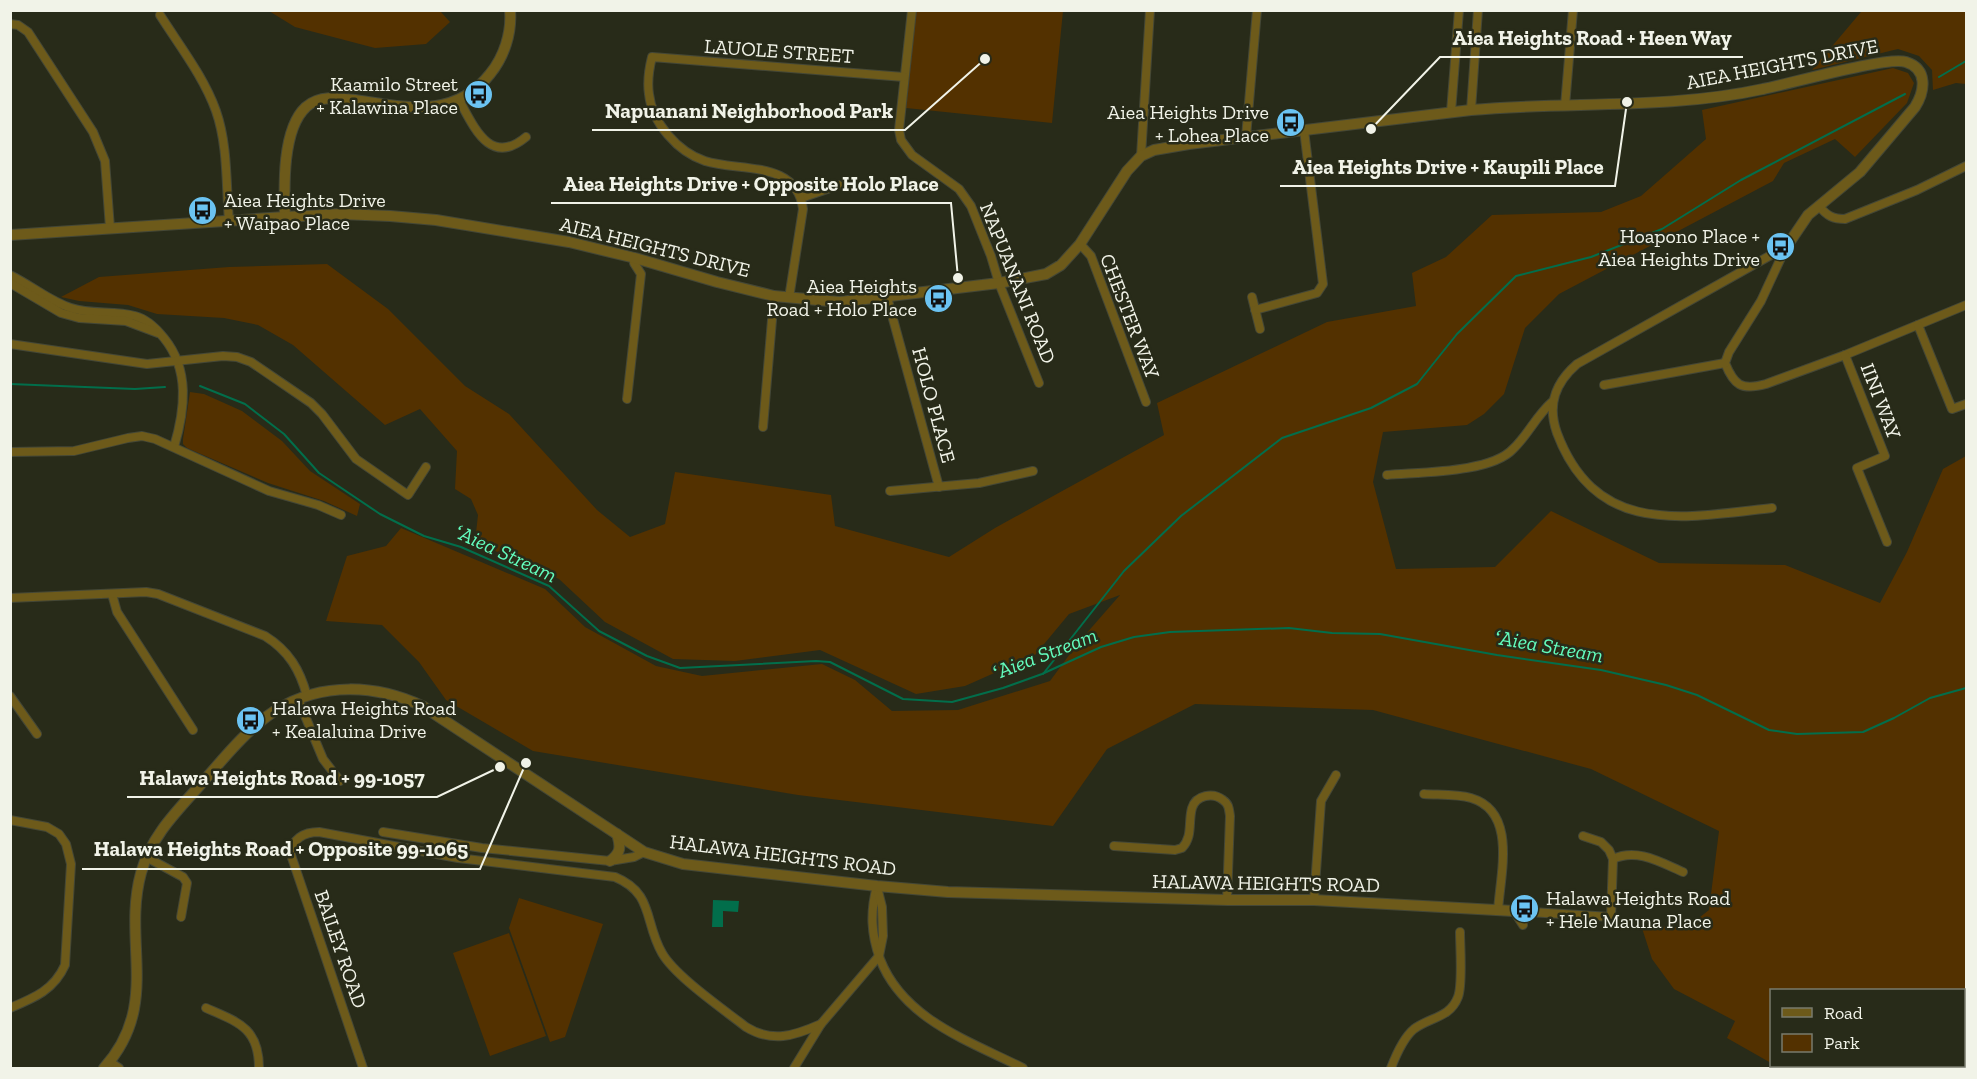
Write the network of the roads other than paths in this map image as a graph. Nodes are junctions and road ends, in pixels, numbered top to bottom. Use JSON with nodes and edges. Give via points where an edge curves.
{"nodes":[{"id":1,"x":510,"y":10,"type":"edge"},
{"id":2,"x":912,"y":10,"type":"edge"},
{"id":3,"x":1150,"y":10,"type":"edge"},
{"id":4,"x":1257,"y":10,"type":"edge"},
{"id":5,"x":1459,"y":10,"type":"edge"},
{"id":6,"x":1478,"y":10,"type":"edge"},
{"id":7,"x":1573,"y":10,"type":"edge"},
{"id":8,"x":160,"y":15,"type":"dead end"},
{"id":9,"x":10,"y":24,"type":"edge"},
{"id":10,"x":904,"y":77,"type":"junction"},
{"id":11,"x":459,"y":100,"type":"junction"},
{"id":12,"x":1565,"y":106,"type":"junction"},
{"id":13,"x":1471,"y":110,"type":"junction"},
{"id":14,"x":1451,"y":112,"type":"junction"},
{"id":15,"x":1304,"y":130,"type":"junction"},
{"id":16,"x":526,"y":137,"type":"dead end"},
{"id":17,"x":1246,"y":137,"type":"junction"},
{"id":18,"x":1141,"y":156,"type":"junction"},
{"id":19,"x":1966,"y":166,"type":"edge"},
{"id":20,"x":839,"y":185,"type":"dead end"},
{"id":21,"x":801,"y":198,"type":"junction"},
{"id":22,"x":1819,"y":206,"type":"junction"},
{"id":23,"x":285,"y":217,"type":"junction"},
{"id":24,"x":229,"y":221,"type":"junction"},
{"id":25,"x":110,"y":228,"type":"junction"},
{"id":26,"x":11,"y":235,"type":"edge"},
{"id":27,"x":1080,"y":244,"type":"junction"},
{"id":28,"x":1786,"y":246,"type":"junction"},
{"id":29,"x":635,"y":258,"type":"junction"},
{"id":30,"x":10,"y":275,"type":"edge"},
{"id":31,"x":10,"y":283,"type":"edge"},
{"id":32,"x":999,"y":283,"type":"junction"},
{"id":33,"x":774,"y":296,"type":"junction"},
{"id":34,"x":887,"y":297,"type":"junction"},
{"id":35,"x":1252,"y":297,"type":"dead end"},
{"id":36,"x":789,"y":298,"type":"junction"},
{"id":37,"x":1966,"y":305,"type":"edge"},
{"id":38,"x":1255,"y":310,"type":"junction"},
{"id":39,"x":1918,"y":326,"type":"junction"},
{"id":40,"x":1260,"y":329,"type":"dead end"},
{"id":41,"x":160,"y":333,"type":"junction"},
{"id":42,"x":10,"y":344,"type":"edge"},
{"id":43,"x":1845,"y":355,"type":"junction"},
{"id":44,"x":178,"y":361,"type":"junction"},
{"id":45,"x":1725,"y":363,"type":"junction"},
{"id":46,"x":1039,"y":383,"type":"dead end"},
{"id":47,"x":1604,"y":384,"type":"dead end"},
{"id":48,"x":627,"y":399,"type":"dead end"},
{"id":49,"x":1146,"y":402,"type":"dead end"},
{"id":50,"x":1552,"y":402,"type":"junction"},
{"id":51,"x":1966,"y":404,"type":"edge"},
{"id":52,"x":763,"y":427,"type":"dead end"},
{"id":53,"x":174,"y":447,"type":"junction"},
{"id":54,"x":10,"y":452,"type":"edge"},
{"id":55,"x":426,"y":467,"type":"dead end"},
{"id":56,"x":1033,"y":471,"type":"dead end"},
{"id":57,"x":1387,"y":475,"type":"dead end"},
{"id":58,"x":939,"y":487,"type":"junction"},
{"id":59,"x":890,"y":491,"type":"dead end"},
{"id":60,"x":1772,"y":508,"type":"dead end"},
{"id":61,"x":341,"y":515,"type":"dead end"},
{"id":62,"x":1887,"y":542,"type":"dead end"},
{"id":63,"x":112,"y":594,"type":"junction"},
{"id":64,"x":10,"y":598,"type":"edge"},
{"id":65,"x":10,"y":696,"type":"edge"},
{"id":66,"x":302,"y":698,"type":"junction"},
{"id":67,"x":193,"y":730,"type":"dead end"},
{"id":68,"x":37,"y":734,"type":"dead end"},
{"id":69,"x":1336,"y":776,"type":"dead end"},
{"id":70,"x":340,"y":781,"type":"dead end"},
{"id":71,"x":1424,"y":794,"type":"dead end"},
{"id":72,"x":10,"y":820,"type":"edge"},
{"id":73,"x":383,"y":832,"type":"dead end"},
{"id":74,"x":617,"y":834,"type":"junction"},
{"id":75,"x":1583,"y":836,"type":"dead end"},
{"id":76,"x":1114,"y":846,"type":"dead end"},
{"id":77,"x":644,"y":852,"type":"junction"},
{"id":78,"x":146,"y":857,"type":"junction"},
{"id":79,"x":1613,"y":859,"type":"junction"},
{"id":80,"x":610,"y":861,"type":"junction"},
{"id":81,"x":1683,"y":872,"type":"dead end"},
{"id":82,"x":876,"y":886,"type":"junction"},
{"id":83,"x":1227,"y":900,"type":"junction"},
{"id":84,"x":1314,"y":900,"type":"junction"},
{"id":85,"x":1498,"y":910,"type":"junction"},
{"id":86,"x":1514,"y":911,"type":"junction"},
{"id":87,"x":181,"y":917,"type":"dead end"},
{"id":88,"x":1523,"y":925,"type":"dead end"},
{"id":89,"x":1460,"y":932,"type":"dead end"},
{"id":90,"x":879,"y":956,"type":"junction"},
{"id":91,"x":10,"y":1008,"type":"edge"},
{"id":92,"x":206,"y":1008,"type":"dead end"},
{"id":93,"x":820,"y":1024,"type":"junction"},
{"id":94,"x":111,"y":1066,"type":"edge"},
{"id":95,"x":260,"y":1068,"type":"edge"},
{"id":96,"x":363,"y":1068,"type":"edge"},
{"id":97,"x":794,"y":1068,"type":"edge"},
{"id":98,"x":1023,"y":1068,"type":"edge"},
{"id":99,"x":1391,"y":1068,"type":"edge"}],
"edges":[{"from":1,"to":11,"type":"street","via":[[509,32],[496,67],[472,93]]},
{"from":2,"to":10,"type":"street","name":"NAPUANANI ROAD"},
{"from":3,"to":18,"type":"street"},
{"from":4,"to":17,"type":"street"},
{"from":5,"to":14,"type":"street"},
{"from":6,"to":13,"type":"street"},
{"from":7,"to":12,"type":"street"},
{"from":8,"to":24,"type":"street","via":[[215,109],[223,145]]},
{"from":9,"to":25,"type":"street","via":[[28,32],[93,132],[105,161]]},
{"from":10,"to":21,"type":"street","name":"LAUOLE STREET","via":[[652,57],[649,96],[656,117],[670,138],[705,161],[783,177],[795,185]]},
{"from":10,"to":32,"type":"street","name":"NAPUANANI ROAD","via":[[901,140],[912,155],[959,189],[971,206]]},
{"from":11,"to":16,"type":"street","via":[[477,132],[489,144],[511,146]]},
{"from":11,"to":23,"type":"street","via":[[420,108],[340,98],[324,99],[307,107],[289,142]]},
{"from":12,"to":13,"type":"street","name":"AIEA HEIGHTS DRIVE"},
{"from":12,"to":22,"type":"street","name":"AIEA HEIGHTS DRIVE","via":[[1706,100],[1888,61],[1905,62],[1916,68],[1923,82],[1922,96],[1915,107],[1860,172]]},
{"from":13,"to":14,"type":"street","name":"AIEA HEIGHTS DRIVE"},
{"from":14,"to":15,"type":"street","name":"AIEA HEIGHTS DRIVE"},
{"from":15,"to":17,"type":"street","name":"AIEA HEIGHTS DRIVE"},
{"from":15,"to":38,"type":"street","via":[[1323,284],[1317,293]]},
{"from":17,"to":18,"type":"street","name":"AIEA HEIGHTS DRIVE","via":[[1173,146]]},
{"from":18,"to":27,"type":"street","name":"AIEA HEIGHTS DRIVE"},
{"from":19,"to":22,"type":"street","via":[[1845,219],[1825,214]]},
{"from":20,"to":21,"type":"street"},
{"from":21,"to":36,"type":"street"},
{"from":22,"to":28,"type":"street","name":"AIEA HEIGHTS DRIVE"},
{"from":23,"to":24,"type":"street","name":"AIEA HEIGHTS DRIVE"},
{"from":23,"to":29,"type":"street","name":"AIEA HEIGHTS DRIVE","via":[[341,214],[436,220],[569,242]]},
{"from":24,"to":25,"type":"street","name":"AIEA HEIGHTS DRIVE"},
{"from":25,"to":26,"type":"street","name":"AIEA HEIGHTS DRIVE"},
{"from":27,"to":32,"type":"street","name":"AIEA HEIGHTS DRIVE","via":[[1061,265],[1046,274]]},
{"from":27,"to":49,"type":"street","name":"CHESTER WAY","via":[[1091,256]]},
{"from":28,"to":45,"type":"street","name":"AIEA HEIGHTS DRIVE","via":[[1766,291]]},
{"from":28,"to":50,"type":"street","via":[[1577,364],[1555,390]]},
{"from":29,"to":33,"type":"street","name":"AIEA HEIGHTS DRIVE"},
{"from":29,"to":48,"type":"street","via":[[641,273]]},
{"from":30,"to":41,"type":"street","via":[[59,304],[138,317]]},
{"from":31,"to":41,"type":"street","via":[[61,313],[126,321]]},
{"from":32,"to":34,"type":"street","name":"AIEA HEIGHTS DRIVE"},
{"from":32,"to":46,"type":"street","name":"NAPUANANI ROAD"},
{"from":33,"to":36,"type":"street","name":"AIEA HEIGHTS DRIVE"},
{"from":33,"to":52,"type":"street"},
{"from":34,"to":36,"type":"street","name":"AIEA HEIGHTS DRIVE","via":[[840,302]]},
{"from":34,"to":58,"type":"street","name":"HOLO PLACE"},
{"from":35,"to":38,"type":"street"},
{"from":37,"to":39,"type":"street"},
{"from":38,"to":40,"type":"street"},
{"from":39,"to":43,"type":"street"},
{"from":39,"to":51,"type":"street","via":[[1952,409]]},
{"from":41,"to":44,"type":"street"},
{"from":42,"to":44,"type":"street","via":[[147,364]]},
{"from":43,"to":45,"type":"street","via":[[1753,388],[1732,380]]},
{"from":43,"to":62,"type":"street","name":"IINI WAY","via":[[1885,456],[1857,468]]},
{"from":44,"to":53,"type":"street","via":[[183,399]]},
{"from":44,"to":55,"type":"street","via":[[223,356],[251,362],[311,402],[356,459],[408,495]]},
{"from":45,"to":47,"type":"street"},
{"from":50,"to":57,"type":"street","via":[[1513,450],[1497,462]]},
{"from":50,"to":60,"type":"street","via":[[1565,453],[1579,475],[1613,503],[1632,511],[1669,517]]},
{"from":53,"to":54,"type":"street","via":[[142,436],[74,451]]},
{"from":53,"to":61,"type":"street","via":[[269,491]]},
{"from":56,"to":58,"type":"street","name":"HOLO PLACE"},
{"from":58,"to":59,"type":"street","name":"HOLO PLACE"},
{"from":63,"to":64,"type":"street"},
{"from":63,"to":66,"type":"street","via":[[158,594],[265,636],[287,652],[296,666]]},
{"from":63,"to":67,"type":"street","via":[[117,612]]},
{"from":65,"to":68,"type":"street"},
{"from":66,"to":70,"type":"street","via":[[323,759]]},
{"from":66,"to":74,"type":"street","name":"HALAWA HEIGHTS ROAD","via":[[357,688],[406,698]]},
{"from":66,"to":78,"type":"street","name":"HALAWA HEIGHTS ROAD","via":[[276,711],[243,738],[170,818]]},
{"from":69,"to":84,"type":"street","via":[[1321,801]]},
{"from":71,"to":85,"type":"street","via":[[1470,798],[1484,804],[1499,822],[1504,837]]},
{"from":72,"to":91,"type":"street","via":[[47,827],[59,834],[66,844],[70,864],[65,966],[44,993]]},
{"from":73,"to":80,"type":"street","via":[[482,848]]},
{"from":74,"to":77,"type":"street","name":"HALAWA HEIGHTS ROAD"},
{"from":74,"to":80,"type":"street","via":[[620,852]]},
{"from":75,"to":79,"type":"street","via":[[1601,842]]},
{"from":76,"to":83,"type":"street","via":[[1182,848],[1189,837],[1195,802],[1203,796],[1222,799],[1229,806],[1230,816]]},
{"from":77,"to":80,"type":"street"},
{"from":77,"to":82,"type":"street","name":"HALAWA HEIGHTS ROAD","via":[[683,864]]},
{"from":78,"to":87,"type":"street","via":[[187,882]]},
{"from":78,"to":94,"type":"street","name":"HALAWA HEIGHTS ROAD","via":[[136,900],[136,1001]]},
{"from":79,"to":81,"type":"street","via":[[1635,854]]},
{"from":79,"to":86,"type":"street","name":"HALAWA HEIGHTS ROAD","via":[[1611,917]]},
{"from":82,"to":83,"type":"street","name":"HALAWA HEIGHTS ROAD","via":[[948,892]]},
{"from":82,"to":90,"type":"street","via":[[882,907]]},
{"from":83,"to":84,"type":"street","name":"HALAWA HEIGHTS ROAD"},
{"from":84,"to":85,"type":"street","name":"HALAWA HEIGHTS ROAD"},
{"from":85,"to":86,"type":"street","name":"HALAWA HEIGHTS ROAD"},
{"from":86,"to":88,"type":"street"},
{"from":89,"to":99,"type":"street","via":[[1459,995],[1450,1010],[1415,1028]]},
{"from":90,"to":93,"type":"street"},
{"from":90,"to":98,"type":"street","via":[[910,1005],[928,1019]]},
{"from":92,"to":95,"type":"street","via":[[245,1028],[252,1037]]},
{"from":93,"to":96,"type":"street","name":"BAILEY ROAD","via":[[769,1037],[746,1027],[673,968],[661,952],[638,892],[615,877],[458,858],[312,832],[297,839],[291,855]]},
{"from":93,"to":97,"type":"street"}]}
